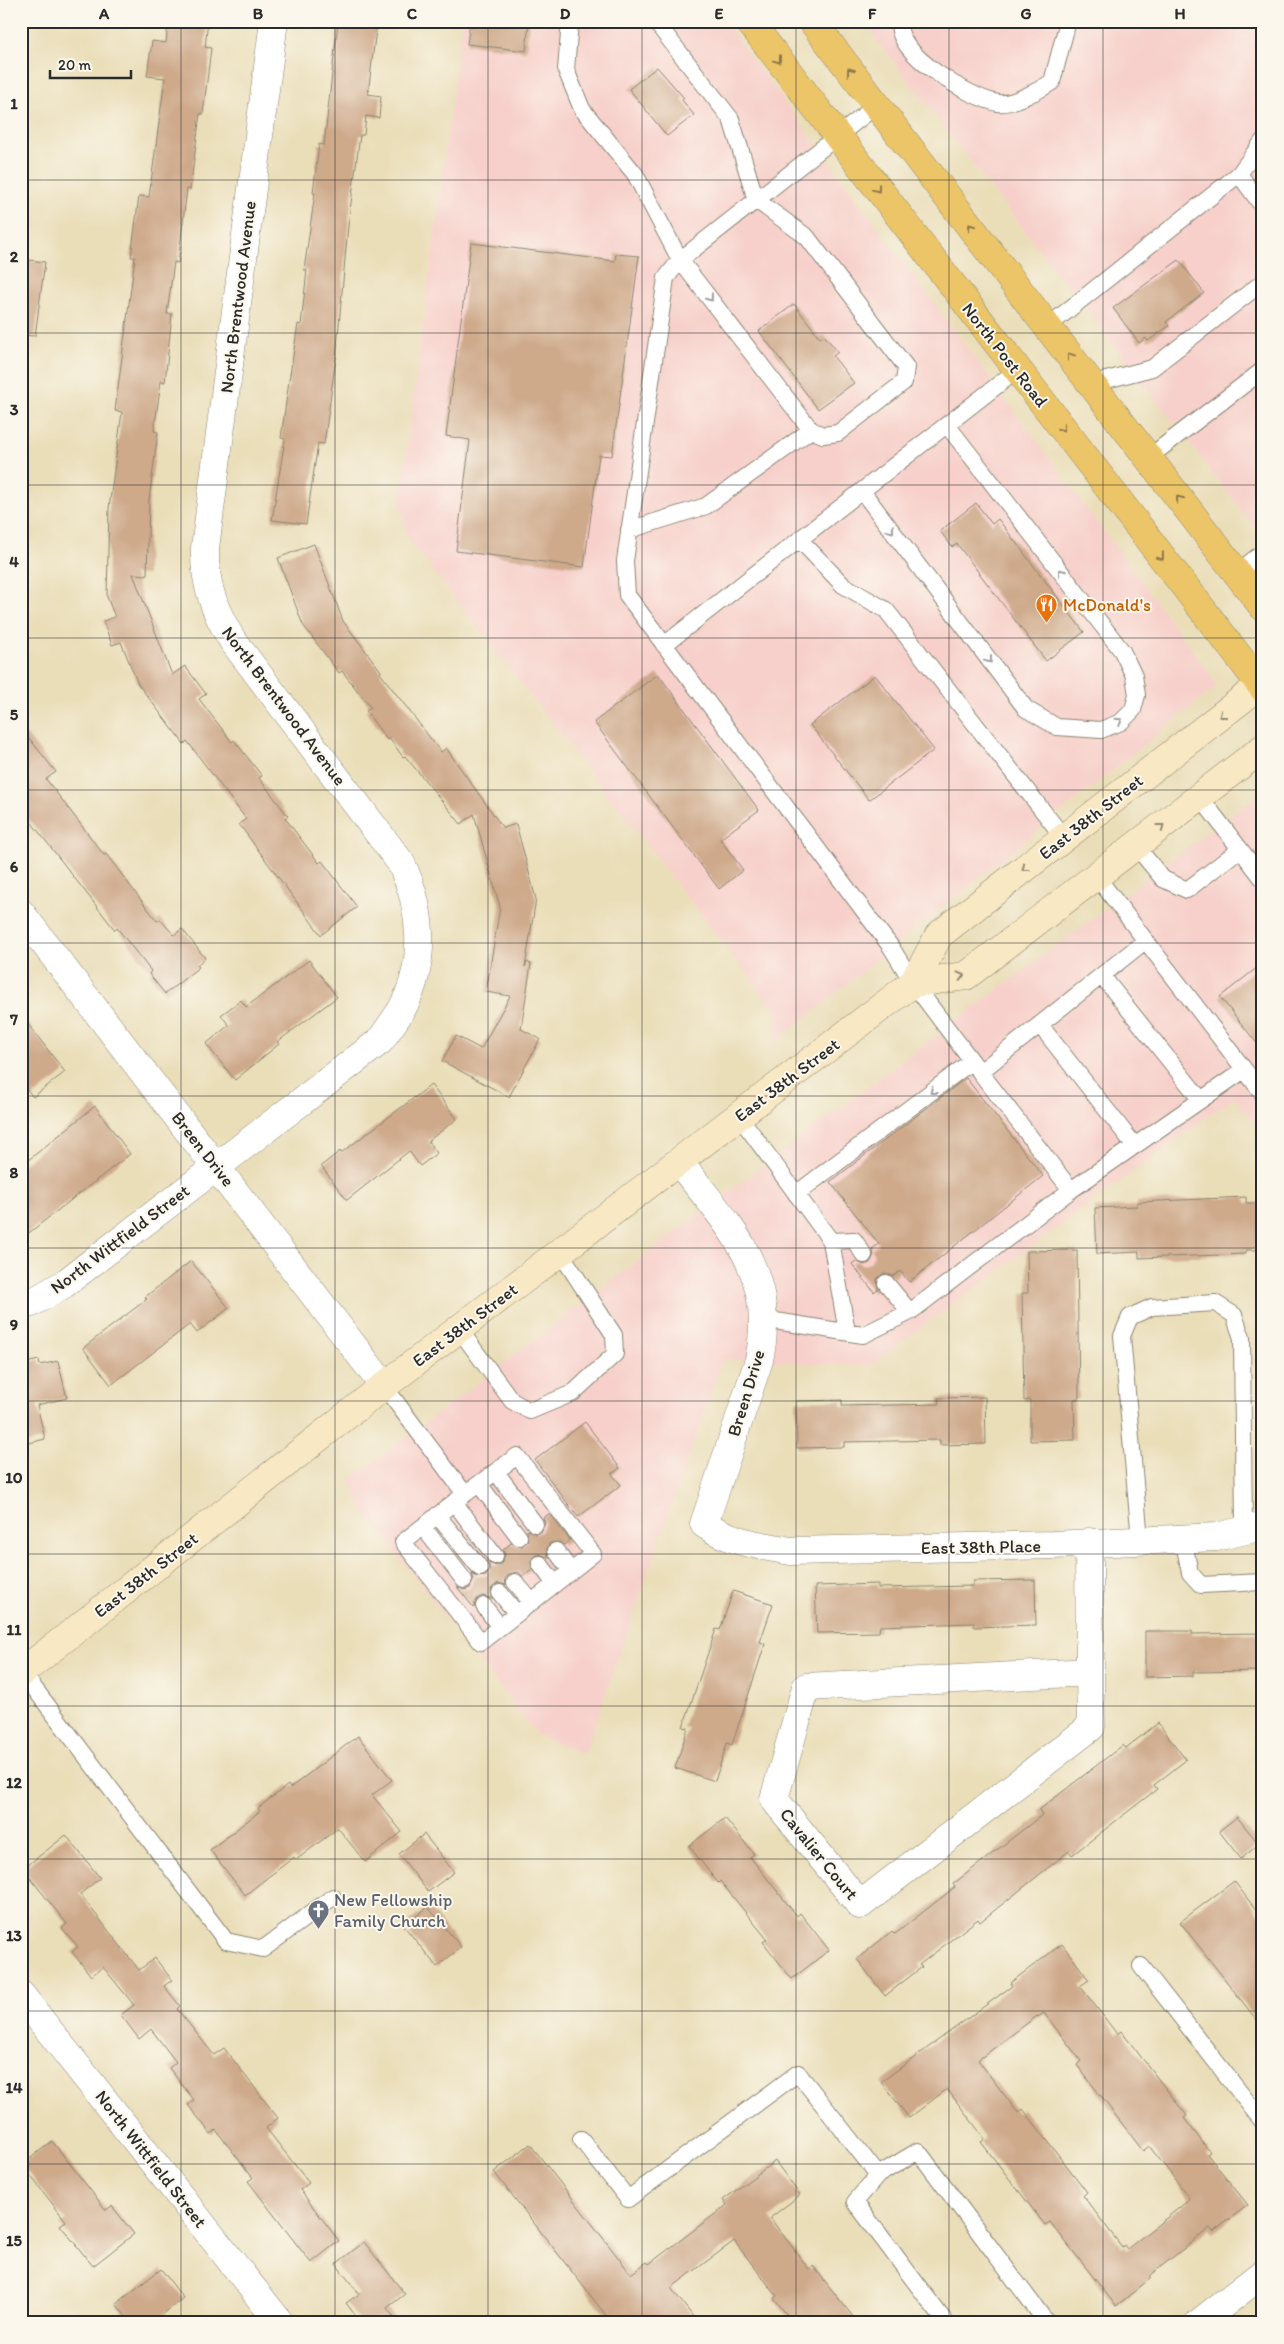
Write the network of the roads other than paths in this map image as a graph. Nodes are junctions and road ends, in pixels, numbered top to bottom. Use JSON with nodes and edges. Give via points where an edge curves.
{"nodes":[{"id":1,"x":274,"y":21,"type":"edge"},
{"id":2,"x":570,"y":21,"type":"edge"},
{"id":3,"x":655,"y":21,"type":"edge"},
{"id":4,"x":749,"y":21,"type":"edge"},
{"id":5,"x":812,"y":21,"type":"edge"},
{"id":6,"x":900,"y":21,"type":"edge"},
{"id":7,"x":1068,"y":21,"type":"edge"},
{"id":8,"x":877,"y":105,"type":"junction"},
{"id":9,"x":837,"y":137,"type":"junction"},
{"id":10,"x":1263,"y":141,"type":"edge"},
{"id":11,"x":1239,"y":174,"type":"junction"},
{"id":12,"x":756,"y":200,"type":"junction"},
{"id":13,"x":1263,"y":207,"type":"edge"},
{"id":14,"x":680,"y":260,"type":"junction"},
{"id":15,"x":1263,"y":282,"type":"edge"},
{"id":16,"x":1048,"y":327,"type":"junction"},
{"id":17,"x":1017,"y":370,"type":"junction"},
{"id":18,"x":1263,"y":370,"type":"edge"},
{"id":19,"x":1091,"y":384,"type":"junction"},
{"id":20,"x":947,"y":425,"type":"junction"},
{"id":21,"x":811,"y":430,"type":"junction"},
{"id":22,"x":1148,"y":458,"type":"junction"},
{"id":23,"x":862,"y":491,"type":"junction"},
{"id":24,"x":629,"y":530,"type":"junction"},
{"id":25,"x":800,"y":540,"type":"junction"},
{"id":26,"x":1263,"y":552,"type":"edge"},
{"id":27,"x":1237,"y":573,"type":"junction"},
{"id":28,"x":1263,"y":607,"type":"edge"},
{"id":29,"x":664,"y":645,"type":"junction"},
{"id":30,"x":1262,"y":685,"type":"edge"},
{"id":31,"x":1263,"y":748,"type":"edge"},
{"id":32,"x":1200,"y":797,"type":"junction"},
{"id":33,"x":1064,"y":838,"type":"junction"},
{"id":34,"x":1136,"y":846,"type":"junction"},
{"id":35,"x":1240,"y":849,"type":"junction"},
{"id":36,"x":1096,"y":877,"type":"junction"},
{"id":37,"x":1263,"y":879,"type":"edge"},
{"id":38,"x":21,"y":914,"type":"edge"},
{"id":39,"x":1146,"y":941,"type":"junction"},
{"id":40,"x":1102,"y":976,"type":"junction"},
{"id":41,"x":913,"y":983,"type":"junction"},
{"id":42,"x":1040,"y":1025,"type":"junction"},
{"id":43,"x":976,"y":1066,"type":"junction"},
{"id":44,"x":1244,"y":1070,"type":"junction"},
{"id":45,"x":1263,"y":1094,"type":"edge"},
{"id":46,"x":1201,"y":1100,"type":"junction"},
{"id":47,"x":739,"y":1116,"type":"junction"},
{"id":48,"x":1135,"y":1146,"type":"junction"},
{"id":49,"x":679,"y":1162,"type":"junction"},
{"id":50,"x":216,"y":1166,"type":"junction"},
{"id":51,"x":1071,"y":1190,"type":"junction"},
{"id":52,"x":796,"y":1194,"type":"junction"},
{"id":53,"x":831,"y":1241,"type":"junction"},
{"id":54,"x":560,"y":1252,"type":"junction"},
{"id":55,"x":864,"y":1255,"type":"dead end"},
{"id":56,"x":886,"y":1283,"type":"dead end"},
{"id":57,"x":21,"y":1306,"type":"edge"},
{"id":58,"x":910,"y":1312,"type":"junction"},
{"id":59,"x":763,"y":1319,"type":"junction"},
{"id":60,"x":459,"y":1329,"type":"junction"},
{"id":61,"x":847,"y":1332,"type":"junction"},
{"id":62,"x":384,"y":1386,"type":"junction"},
{"id":63,"x":496,"y":1472,"type":"junction"},
{"id":64,"x":479,"y":1484,"type":"junction"},
{"id":65,"x":460,"y":1498,"type":"junction"},
{"id":66,"x":437,"y":1515,"type":"junction"},
{"id":67,"x":535,"y":1524,"type":"dead end"},
{"id":68,"x":704,"y":1524,"type":"joint"},
{"id":69,"x":423,"y":1526,"type":"junction"},
{"id":70,"x":1253,"y":1528,"type":"edge"},
{"id":71,"x":519,"y":1537,"type":"dead end"},
{"id":72,"x":1183,"y":1538,"type":"junction"},
{"id":73,"x":1140,"y":1540,"type":"junction"},
{"id":74,"x":1089,"y":1542,"type":"junction"},
{"id":75,"x":556,"y":1551,"type":"dead end"},
{"id":76,"x":495,"y":1556,"type":"dead end"},
{"id":77,"x":540,"y":1564,"type":"dead end"},
{"id":78,"x":480,"y":1568,"type":"dead end"},
{"id":79,"x":571,"y":1571,"type":"junction"},
{"id":80,"x":464,"y":1580,"type":"dead end"},
{"id":81,"x":515,"y":1582,"type":"dead end"},
{"id":82,"x":1263,"y":1582,"type":"edge"},
{"id":83,"x":556,"y":1584,"type":"junction"},
{"id":84,"x":500,"y":1593,"type":"dead end"},
{"id":85,"x":532,"y":1602,"type":"junction"},
{"id":86,"x":484,"y":1606,"type":"dead end"},
{"id":87,"x":516,"y":1614,"type":"junction"},
{"id":88,"x":500,"y":1627,"type":"junction"},
{"id":89,"x":1090,"y":1672,"type":"junction"},
{"id":90,"x":22,"y":1673,"type":"edge"},
{"id":91,"x":333,"y":1897,"type":"dead end"},
{"id":92,"x":1141,"y":1966,"type":"dead end"},
{"id":93,"x":21,"y":1995,"type":"edge"},
{"id":94,"x":1263,"y":2122,"type":"edge"},
{"id":95,"x":581,"y":2139,"type":"dead end"},
{"id":96,"x":878,"y":2175,"type":"junction"},
{"id":97,"x":1263,"y":2273,"type":"edge"},
{"id":98,"x":268,"y":2319,"type":"edge"},
{"id":99,"x":946,"y":2323,"type":"edge"},
{"id":100,"x":1047,"y":2323,"type":"edge"},
{"id":101,"x":1199,"y":2323,"type":"edge"}],
"edges":[{"from":1,"to":50,"type":"street","name":"North Brentwood Avenue","via":[[205,548],[207,584],[215,609],[233,641],[401,863],[418,912],[419,949],[412,987],[380,1041]]},
{"from":2,"to":14,"type":"lane","via":[[566,70],[582,109],[635,174]]},
{"from":3,"to":12,"type":"lane","via":[[730,119]]},
{"from":4,"to":9,"type":"main road","name":"North Post Road","one_way":true},
{"from":8,"to":5,"type":"main road","one_way":true},
{"from":6,"to":7,"type":"lane","via":[[908,47],[930,69],[968,93],[1000,104],[1036,93],[1052,82]]},
{"from":8,"to":9,"type":"lane"},
{"from":16,"to":8,"type":"main road","one_way":true},
{"from":9,"to":12,"type":"lane"},
{"from":9,"to":17,"type":"main road","name":"North Post Road","one_way":true},
{"from":10,"to":11,"type":"lane"},
{"from":11,"to":13,"type":"lane"},
{"from":11,"to":16,"type":"lane"},
{"from":12,"to":14,"type":"lane"},
{"from":12,"to":21,"type":"lane","via":[[807,237],[906,367],[904,382],[838,433],[823,435]]},
{"from":14,"to":21,"type":"lane","one_way":true},
{"from":14,"to":24,"type":"lane","via":[[666,278]]},
{"from":15,"to":19,"type":"lane","via":[[1152,368]]},
{"from":19,"to":16,"type":"main road","one_way":true},
{"from":17,"to":20,"type":"lane"},
{"from":17,"to":30,"type":"main road","name":"North Post Road","one_way":true},
{"from":18,"to":22,"type":"lane"},
{"from":19,"to":22,"type":"main road"},
{"from":20,"to":23,"type":"lane"},
{"from":23,"to":20,"type":"lane","one_way":true,"via":[[1026,709],[1057,727],[1101,730],[1121,722],[1133,710],[1137,695],[1134,676],[1122,651]]},
{"from":21,"to":24,"type":"lane","via":[[706,506]]},
{"from":27,"to":22,"type":"main road","one_way":true},
{"from":23,"to":25,"type":"lane"},
{"from":24,"to":29,"type":"lane","via":[[625,561],[626,595]]},
{"from":25,"to":29,"type":"lane"},
{"from":25,"to":33,"type":"lane","via":[[843,585],[886,610]]},
{"from":26,"to":27,"type":"lane"},
{"from":27,"to":28,"type":"main road"},
{"from":29,"to":41,"type":"lane","via":[[891,947]]},
{"from":30,"to":33,"type":"main road","name":"East 38th Street","one_way":true},
{"from":31,"to":32,"type":"main road","name":"East 38th Street"},
{"from":34,"to":32,"type":"main road","name":"East 38th Street","one_way":true},
{"from":32,"to":35,"type":"lane"},
{"from":33,"to":41,"type":"main road","name":"East 38th Street","one_way":true,"via":[[939,935]]},
{"from":34,"to":35,"type":"lane","via":[[1163,879],[1187,890]]},
{"from":34,"to":36,"type":"main road","name":"East 38th Street"},
{"from":35,"to":37,"type":"lane"},
{"from":36,"to":39,"type":"lane"},
{"from":41,"to":36,"type":"main road","name":"East 38th Street","one_way":true,"via":[[966,976]]},
{"from":38,"to":50,"type":"street","name":"Breen Drive"},
{"from":39,"to":40,"type":"lane"},
{"from":39,"to":44,"type":"lane"},
{"from":40,"to":42,"type":"lane"},
{"from":40,"to":46,"type":"lane"},
{"from":41,"to":43,"type":"lane"},
{"from":41,"to":47,"type":"main road","name":"East 38th Street"},
{"from":42,"to":43,"type":"lane"},
{"from":42,"to":48,"type":"lane"},
{"from":43,"to":51,"type":"lane"},
{"from":43,"to":52,"type":"lane","one_way":true},
{"from":44,"to":45,"type":"lane"},
{"from":44,"to":46,"type":"lane"},
{"from":46,"to":48,"type":"lane"},
{"from":47,"to":49,"type":"main road","name":"East 38th Street"},
{"from":47,"to":52,"type":"lane"},
{"from":48,"to":51,"type":"lane"},
{"from":49,"to":54,"type":"main road","name":"East 38th Street"},
{"from":49,"to":59,"type":"street","name":"Breen Drive","via":[[745,1249],[759,1285]]},
{"from":50,"to":57,"type":"street","name":"North Wittfield Street","via":[[64,1284]]},
{"from":50,"to":62,"type":"street","name":"Breen Drive"},
{"from":51,"to":58,"type":"lane"},
{"from":52,"to":53,"type":"lane"},
{"from":53,"to":55,"type":"lane","via":[[854,1240]]},
{"from":53,"to":61,"type":"lane"},
{"from":54,"to":60,"type":"main road","name":"East 38th Street"},
{"from":54,"to":60,"type":"lane","via":[[614,1335],[615,1354],[573,1393],[530,1410],[512,1401]]},
{"from":56,"to":58,"type":"lane"},
{"from":58,"to":61,"type":"lane","via":[[864,1335]]},
{"from":59,"to":61,"type":"lane"},
{"from":59,"to":68,"type":"street","name":"Breen Drive","via":[[762,1348],[756,1373]]},
{"from":60,"to":62,"type":"main road","name":"East 38th Street"},
{"from":62,"to":65,"type":"lane"},
{"from":62,"to":90,"type":"main road","name":"East 38th Street"},
{"from":63,"to":64,"type":"lane"},
{"from":63,"to":67,"type":"lane"},
{"from":63,"to":79,"type":"lane","via":[[517,1456],[593,1554]]},
{"from":64,"to":65,"type":"lane"},
{"from":64,"to":71,"type":"lane"},
{"from":65,"to":66,"type":"lane"},
{"from":65,"to":76,"type":"lane"},
{"from":66,"to":69,"type":"lane"},
{"from":66,"to":78,"type":"lane"},
{"from":68,"to":74,"type":"street","name":"East 38th Place","via":[[751,1545],[791,1551]]},
{"from":69,"to":80,"type":"lane"},
{"from":69,"to":88,"type":"lane","via":[[403,1542],[481,1642]]},
{"from":70,"to":72,"type":"street","name":"East 38th Place","via":[[1216,1537]]},
{"from":70,"to":73,"type":"lane","via":[[1242,1338],[1234,1314],[1215,1303],[1152,1307],[1130,1317],[1122,1336]]},
{"from":72,"to":73,"type":"street","name":"East 38th Place"},
{"from":72,"to":82,"type":"lane","via":[[1190,1573],[1201,1585]]},
{"from":73,"to":74,"type":"street","name":"East 38th Place"},
{"from":74,"to":89,"type":"street","name":"Cavalier Court"},
{"from":75,"to":79,"type":"lane"},
{"from":77,"to":83,"type":"lane"},
{"from":79,"to":83,"type":"lane"},
{"from":81,"to":85,"type":"lane"},
{"from":83,"to":85,"type":"lane"},
{"from":84,"to":87,"type":"lane"},
{"from":85,"to":87,"type":"lane"},
{"from":86,"to":88,"type":"lane"},
{"from":87,"to":88,"type":"lane"},
{"from":89,"to":89,"type":"street","name":"Cavalier Court","via":[[1091,1727],[860,1905],[774,1799],[806,1687]]},
{"from":90,"to":91,"type":"lane","via":[[226,1941],[263,1949]]},
{"from":92,"to":94,"type":"lane"},
{"from":93,"to":98,"type":"street","name":"North Wittfield Street"},
{"from":95,"to":96,"type":"lane","via":[[628,2199],[798,2074]]},
{"from":96,"to":99,"type":"lane","via":[[855,2202]]},
{"from":96,"to":100,"type":"lane","via":[[918,2151]]},
{"from":97,"to":101,"type":"street"}]}
